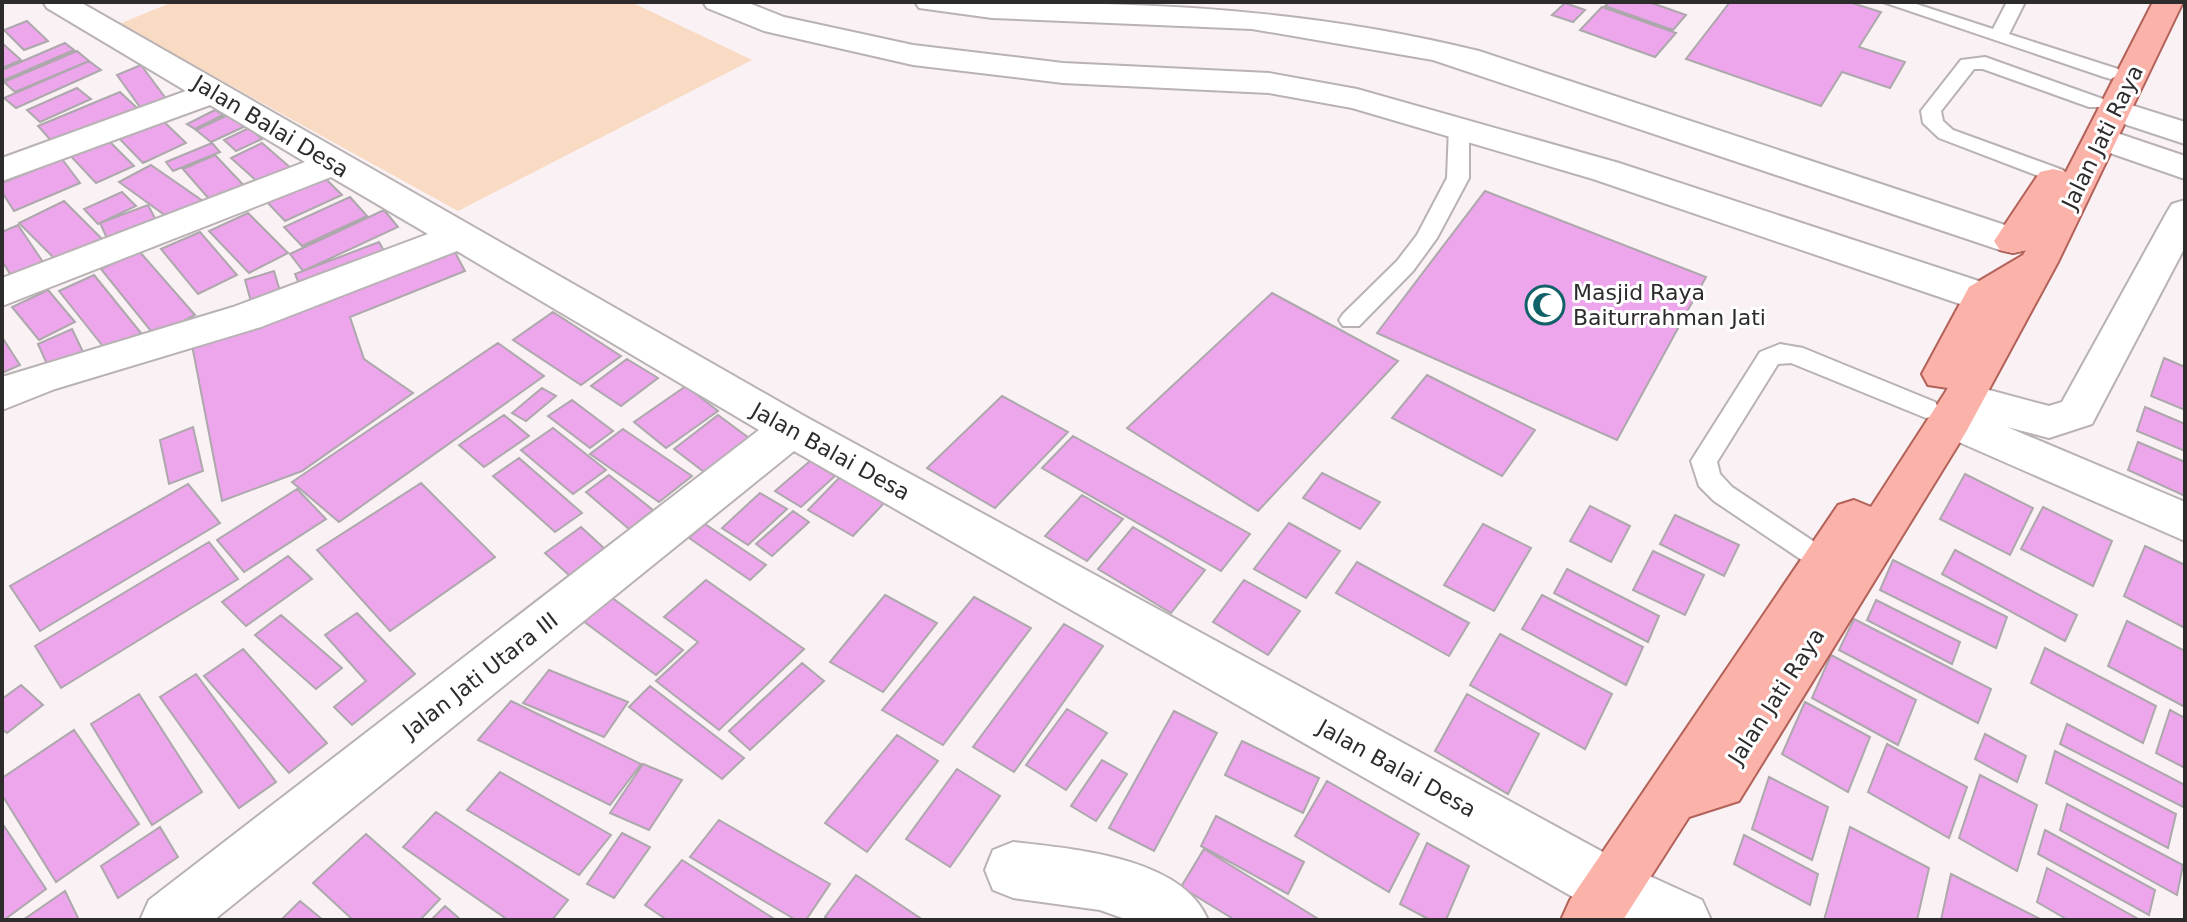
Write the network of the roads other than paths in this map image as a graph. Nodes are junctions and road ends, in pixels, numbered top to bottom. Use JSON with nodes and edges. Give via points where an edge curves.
{"nodes":[{"id":1,"x":58,"y":2,"type":"edge"},
{"id":2,"x":718,"y":2,"type":"edge"},
{"id":3,"x":930,"y":2,"type":"edge"},
{"id":4,"x":1892,"y":2,"type":"edge"},
{"id":5,"x":2016,"y":2,"type":"edge"},
{"id":6,"x":2139,"y":2,"type":"edge"},
{"id":7,"x":2168,"y":2,"type":"edge"},
{"id":8,"x":1998,"y":37,"type":"junction"},
{"id":9,"x":2185,"y":37,"type":"edge"},
{"id":10,"x":1374,"y":70,"type":"junction"},
{"id":11,"x":215,"y":92,"type":"junction"},
{"id":12,"x":2114,"y":95,"type":"junction"},
{"id":13,"x":1459,"y":127,"type":"junction"},
{"id":14,"x":2185,"y":134,"type":"edge"},
{"id":15,"x":334,"y":163,"type":"junction"},
{"id":16,"x":2185,"y":168,"type":"edge"},
{"id":17,"x":2,"y":170,"type":"edge"},
{"id":18,"x":2056,"y":175,"type":"junction"},
{"id":19,"x":2185,"y":212,"type":"edge"},
{"id":20,"x":458,"y":237,"type":"junction"},
{"id":21,"x":2026,"y":252,"type":"junction"},
{"id":22,"x":2,"y":293,"type":"edge"},
{"id":23,"x":1983,"y":297,"type":"junction"},
{"id":24,"x":1351,"y":320,"type":"dead end"},
{"id":25,"x":2,"y":394,"type":"edge"},
{"id":26,"x":1947,"y":410,"type":"junction"},
{"id":27,"x":791,"y":429,"type":"junction"},
{"id":28,"x":2185,"y":522,"type":"edge"},
{"id":29,"x":1824,"y":563,"type":"junction"},
{"id":30,"x":1671,"y":796,"type":"junction"},
{"id":31,"x":1013,"y":870,"type":"dead end"},
{"id":32,"x":1601,"y":904,"type":"edge"},
{"id":33,"x":169,"y":920,"type":"edge"},
{"id":34,"x":1179,"y":920,"type":"edge"},
{"id":35,"x":1682,"y":920,"type":"edge"}],
"edges":[{"from":1,"to":11,"type":"street","name":"Jalan Balai Desa"},
{"from":2,"to":10,"type":"street","via":[[775,24],[913,55],[1063,73],[1269,83]]},
{"from":3,"to":10,"type":"street","via":[[983,10],[1181,14]]},
{"from":4,"to":8,"type":"lane"},
{"from":5,"to":8,"type":"lane"},
{"from":6,"to":12,"type":"main road","name":"Jalan Jati Raya"},
{"from":7,"to":12,"type":"main road","name":"Jalan Jati Raya"},
{"from":8,"to":12,"type":"lane"},
{"from":9,"to":12,"type":"main road","name":"Jalan Jati Raya"},
{"from":10,"to":13,"type":"street"},
{"from":10,"to":21,"type":"street","via":[[1468,58]]},
{"from":11,"to":15,"type":"street","name":"Jalan Balai Desa"},
{"from":11,"to":17,"type":"street"},
{"from":12,"to":14,"type":"street"},
{"from":12,"to":16,"type":"street"},
{"from":12,"to":18,"type":"main road","name":"Jalan Jati Raya"},
{"from":12,"to":18,"type":"lane","via":[[1985,63],[1968,64],[1931,111],[1933,123],[1946,134]]},
{"from":12,"to":21,"type":"main road","name":"Jalan Jati Raya"},
{"from":13,"to":23,"type":"street"},
{"from":13,"to":24,"type":"lane","via":[[1458,178],[1426,238]]},
{"from":15,"to":20,"type":"street","name":"Jalan Balai Desa"},
{"from":15,"to":22,"type":"street"},
{"from":18,"to":21,"type":"main road","name":"Jalan Jati Raya"},
{"from":19,"to":26,"type":"street","via":[[2077,413],[2049,422]]},
{"from":20,"to":25,"type":"street","via":[[247,317]]},
{"from":20,"to":27,"type":"street","name":"Jalan Balai Desa"},
{"from":21,"to":23,"type":"main road"},
{"from":21,"to":26,"type":"main road","name":"Jalan Jati Raya"},
{"from":23,"to":26,"type":"main road","name":"Jalan Jati Raya"},
{"from":26,"to":28,"type":"street"},
{"from":26,"to":29,"type":"main road","name":"Jalan Jati Raya"},
{"from":26,"to":29,"type":"lane","via":[[1794,354],[1769,358],[1704,461],[1708,479]]},
{"from":26,"to":30,"type":"main road","name":"Jalan Jati Raya","via":[[1720,783]]},
{"from":27,"to":32,"type":"street","name":"Jalan Balai Desa"},
{"from":27,"to":33,"type":"street","name":"Jalan Jati Utara III"},
{"from":29,"to":30,"type":"main road","name":"Jalan Jati Raya"},
{"from":30,"to":32,"type":"main road"},
{"from":31,"to":34,"type":"street","via":[[1135,890]]},
{"from":32,"to":35,"type":"street","name":"Jalan Balai Desa"}]}
